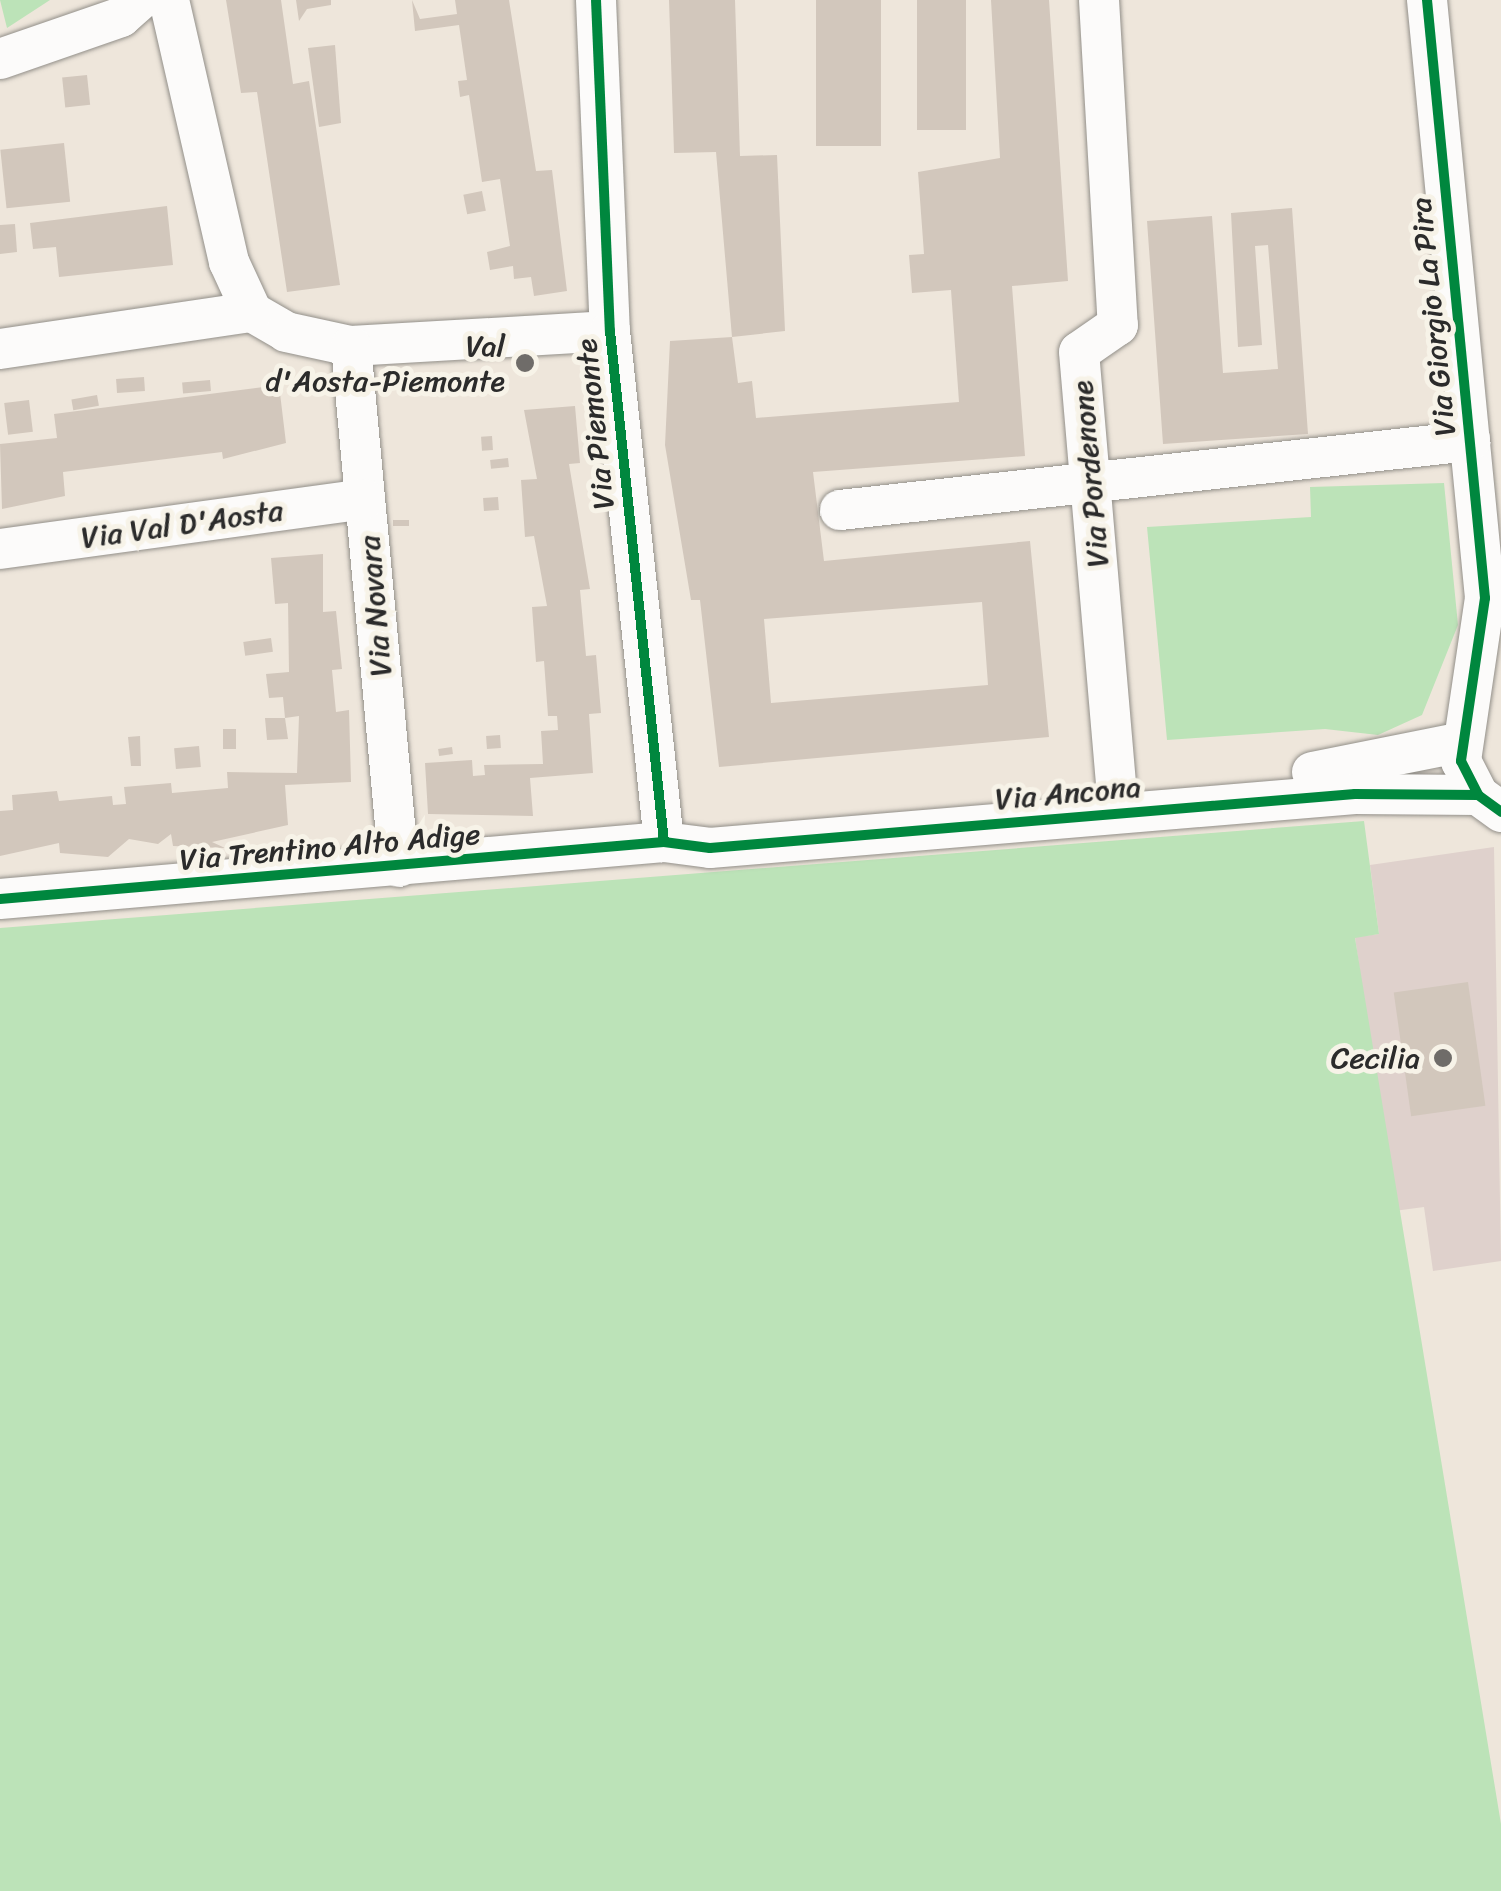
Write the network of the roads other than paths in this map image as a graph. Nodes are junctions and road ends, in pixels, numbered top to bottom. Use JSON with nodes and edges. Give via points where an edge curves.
{"nodes":[{"id":1,"x":140,"y":0,"type":"edge"},
{"id":2,"x":169,"y":0,"type":"edge"},
{"id":3,"x":596,"y":0,"type":"edge"},
{"id":4,"x":1100,"y":0,"type":"edge"},
{"id":5,"x":1427,"y":0,"type":"edge"},
{"id":6,"x":0,"y":59,"type":"edge"},
{"id":7,"x":252,"y":312,"type":"junction"},
{"id":8,"x":610,"y":330,"type":"junction"},
{"id":9,"x":350,"y":346,"type":"junction"},
{"id":10,"x":0,"y":349,"type":"edge"},
{"id":11,"x":1470,"y":441,"type":"junction"},
{"id":12,"x":1090,"y":477,"type":"junction"},
{"id":13,"x":365,"y":499,"type":"junction"},
{"id":14,"x":840,"y":510,"type":"dead end"},
{"id":15,"x":0,"y":549,"type":"edge"},
{"id":16,"x":1493,"y":645,"type":"edge"},
{"id":17,"x":1501,"y":702,"type":"edge"},
{"id":18,"x":1465,"y":734,"type":"junction"},
{"id":19,"x":1116,"y":788,"type":"junction"},
{"id":20,"x":1493,"y":805,"type":"edge"},
{"id":21,"x":664,"y":842,"type":"junction"},
{"id":22,"x":398,"y":867,"type":"junction"},
{"id":23,"x":0,"y":900,"type":"edge"}],
"edges":[{"from":1,"to":6,"type":"street","via":[[120,18]]},
{"from":2,"to":7,"type":"street","via":[[229,262]]},
{"from":3,"to":8,"type":"street","name":"Via Piemonte"},
{"from":4,"to":12,"type":"street","name":"Via Pordenone","via":[[1118,326],[1079,352]]},
{"from":5,"to":11,"type":"street","name":"Via Giorgio La Pira"},
{"from":7,"to":9,"type":"street","via":[[286,332]]},
{"from":7,"to":10,"type":"street"},
{"from":8,"to":9,"type":"street"},
{"from":8,"to":21,"type":"street","name":"Via Piemonte"},
{"from":9,"to":13,"type":"street","name":"Via Novara"},
{"from":11,"to":12,"type":"street"},
{"from":11,"to":16,"type":"street","name":"Via Giorgio La Pira"},
{"from":12,"to":14,"type":"street","via":[[1047,490]]},
{"from":12,"to":19,"type":"street","name":"Via Pordenone"},
{"from":13,"to":15,"type":"street","name":"Via Val D'Aosta"},
{"from":13,"to":22,"type":"street","name":"Via Novara"},
{"from":16,"to":18,"type":"street","name":"Via Giorgio La Pira"},
{"from":17,"to":18,"type":"street"},
{"from":18,"to":19,"type":"street","name":"Via Ancona","via":[[1355,768]]},
{"from":18,"to":20,"type":"street"},
{"from":19,"to":21,"type":"street","name":"Via Ancona","via":[[711,822]]},
{"from":20,"to":21,"type":"street","name":"Via Ancona","via":[[1355,794],[710,848]]},
{"from":21,"to":22,"type":"street","name":"Via Trentino Alto Adige"},
{"from":22,"to":23,"type":"street","name":"Via Trentino Alto Adige"}]}
